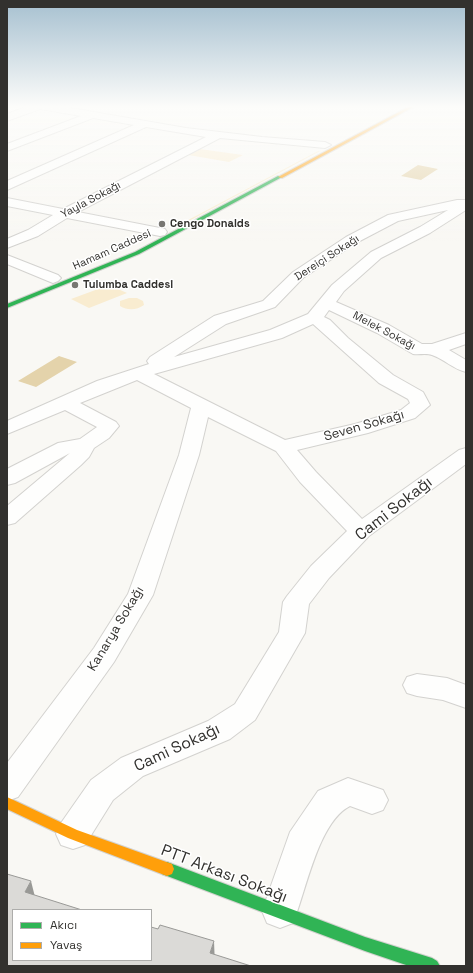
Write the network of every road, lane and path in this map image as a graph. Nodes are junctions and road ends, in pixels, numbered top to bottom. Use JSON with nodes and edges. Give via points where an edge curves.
{"nodes":[{"id":1,"x":84,"y":151,"type":"edge"},
{"id":2,"x":186,"y":151,"type":"edge"},
{"id":3,"x":313,"y":151,"type":"edge"},
{"id":4,"x":327,"y":151,"type":"edge"},
{"id":5,"x":7,"y":186,"type":"edge"},
{"id":6,"x":7,"y":202,"type":"edge"},
{"id":7,"x":466,"y":203,"type":"edge"},
{"id":8,"x":64,"y":214,"type":"junction"},
{"id":9,"x":393,"y":218,"type":"junction"},
{"id":10,"x":424,"y":230,"type":"junction"},
{"id":11,"x":165,"y":234,"type":"junction"},
{"id":12,"x":7,"y":244,"type":"edge"},
{"id":13,"x":7,"y":259,"type":"edge"},
{"id":14,"x":53,"y":278,"type":"junction"},
{"id":15,"x":7,"y":297,"type":"edge"},
{"id":16,"x":7,"y":306,"type":"edge"},
{"id":17,"x":320,"y":311,"type":"junction"},
{"id":18,"x":466,"y":338,"type":"edge"},
{"id":19,"x":434,"y":349,"type":"junction"},
{"id":20,"x":466,"y":367,"type":"edge"},
{"id":21,"x":138,"y":372,"type":"junction"},
{"id":22,"x":65,"y":402,"type":"junction"},
{"id":23,"x":201,"y":406,"type":"junction"},
{"id":24,"x":7,"y":428,"type":"edge"},
{"id":25,"x":85,"y":445,"type":"junction"},
{"id":26,"x":283,"y":447,"type":"junction"},
{"id":27,"x":466,"y":454,"type":"edge"},
{"id":28,"x":7,"y":478,"type":"edge"},
{"id":29,"x":7,"y":518,"type":"edge"},
{"id":30,"x":362,"y":531,"type":"junction"},
{"id":31,"x":417,"y":685,"type":"dead end"},
{"id":32,"x":466,"y":697,"type":"edge"},
{"id":33,"x":7,"y":787,"type":"edge"},
{"id":34,"x":372,"y":800,"type":"dead end"},
{"id":35,"x":7,"y":804,"type":"edge"},
{"id":36,"x":73,"y":834,"type":"junction"},
{"id":37,"x":280,"y":911,"type":"junction"},
{"id":38,"x":432,"y":966,"type":"edge"}],
"edges":[{"from":1,"to":5,"type":"street"},
{"from":2,"to":8,"type":"street","name":"Yayla Sokağı"},
{"from":3,"to":11,"type":"main road","name":"Hamam Caddesi"},
{"from":4,"to":11,"type":"main road","name":"Hamam Caddesi"},
{"from":6,"to":8,"type":"street"},
{"from":7,"to":9,"type":"street","name":"Dereiçi Sokağı"},
{"from":7,"to":10,"type":"street"},
{"from":8,"to":11,"type":"street"},
{"from":8,"to":12,"type":"street","name":"Yayla Sokağı","via":[[33,233]]},
{"from":9,"to":10,"type":"street"},
{"from":9,"to":21,"type":"street","name":"Dereiçi Sokağı","via":[[351,240],[298,275],[269,304],[220,320]]},
{"from":10,"to":17,"type":"street","via":[[376,255],[338,288]]},
{"from":11,"to":14,"type":"main road","name":"Hamam Caddesi"},
{"from":11,"to":16,"type":"main road","name":"Hamam Caddesi","via":[[114,263]]},
{"from":13,"to":14,"type":"street"},
{"from":14,"to":15,"type":"main road","name":"Hamam Caddesi"},
{"from":17,"to":19,"type":"street","name":"Melek Sokağı","via":[[352,314],[419,350]]},
{"from":17,"to":21,"type":"street","via":[[276,334]]},
{"from":17,"to":26,"type":"street","name":"Seven Sokağı","via":[[324,324],[342,342],[386,379],[416,396],[420,405],[408,414],[361,429]]},
{"from":18,"to":19,"type":"street","name":"Melek Sokağı"},
{"from":19,"to":20,"type":"street"},
{"from":21,"to":22,"type":"street"},
{"from":21,"to":23,"type":"street"},
{"from":22,"to":24,"type":"street"},
{"from":22,"to":25,"type":"street","via":[[109,426]]},
{"from":23,"to":26,"type":"street"},
{"from":23,"to":33,"type":"street","name":"Kanarya Sokağı","via":[[184,469],[140,595],[104,655]]},
{"from":25,"to":28,"type":"street","via":[[65,447]]},
{"from":25,"to":29,"type":"street","via":[[82,453],[74,461]]},
{"from":26,"to":30,"type":"street","via":[[308,477]]},
{"from":27,"to":30,"type":"street","name":"Cami Sokağı"},
{"from":30,"to":36,"type":"street","name":"Cami Sokağı","via":[[320,572],[296,602],[292,633],[245,712],[219,730],[132,767],[102,790]]},
{"from":31,"to":32,"type":"street","via":[[447,689]]},
{"from":34,"to":37,"type":"street","via":[[348,792],[329,801],[302,843]]},
{"from":35,"to":36,"type":"main road","name":"PTT Arkası Sokağı"},
{"from":36,"to":37,"type":"main road","name":"PTT Arkası Sokağı"},
{"from":37,"to":38,"type":"main road","name":"PTT Arkası Sokağı","via":[[365,944]]}]}
